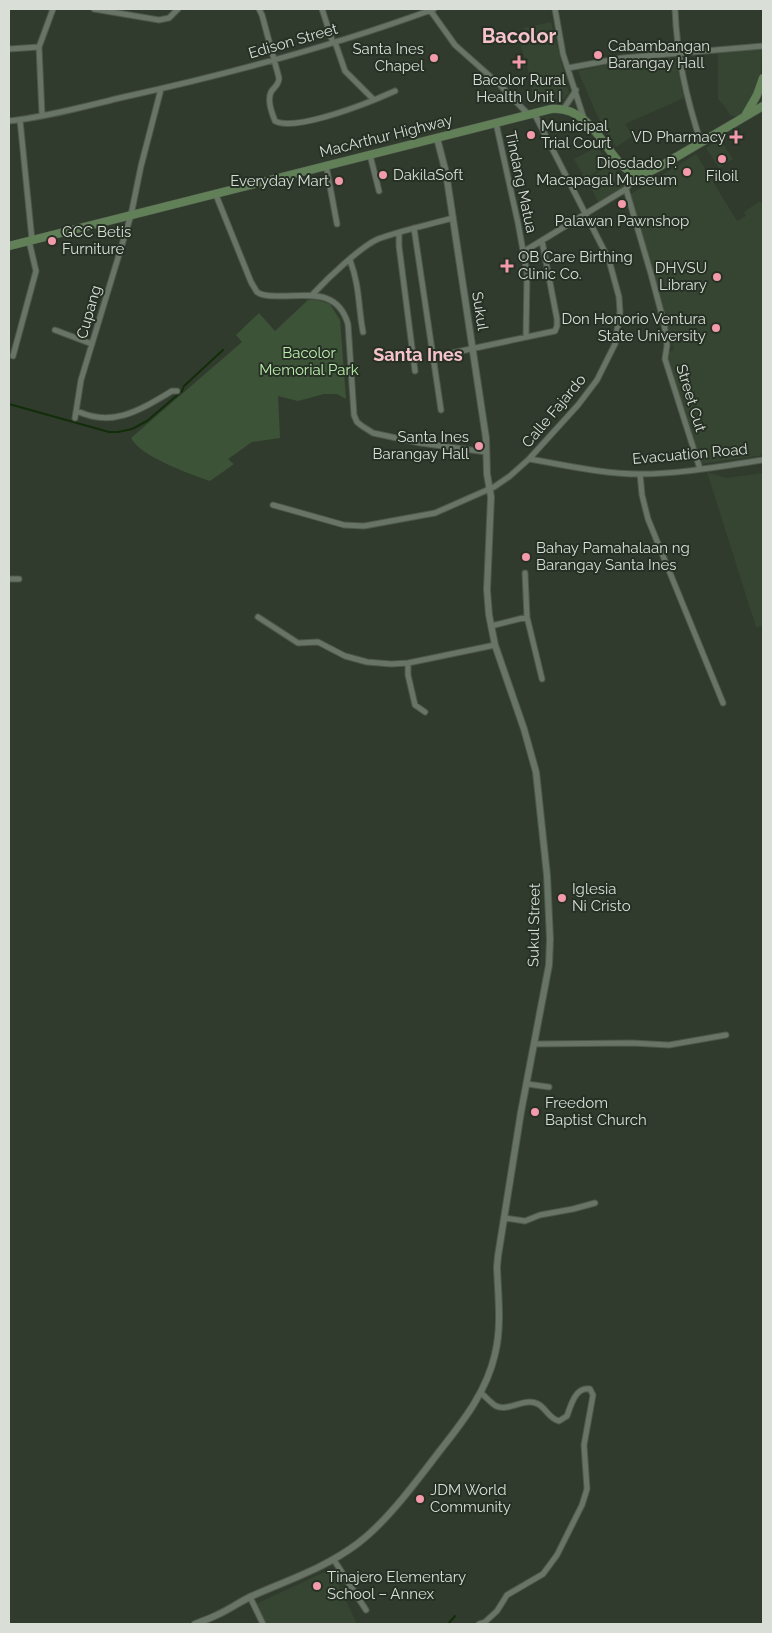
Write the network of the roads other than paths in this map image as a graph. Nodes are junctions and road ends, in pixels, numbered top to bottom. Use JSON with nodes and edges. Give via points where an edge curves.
{"nodes":[{"id":1,"x":53,"y":9,"type":"edge"},
{"id":2,"x":94,"y":9,"type":"edge"},
{"id":3,"x":178,"y":9,"type":"edge"},
{"id":4,"x":259,"y":9,"type":"edge"},
{"id":5,"x":322,"y":9,"type":"edge"},
{"id":6,"x":432,"y":9,"type":"edge"},
{"id":7,"x":555,"y":9,"type":"edge"},
{"id":8,"x":675,"y":9,"type":"edge"},
{"id":9,"x":334,"y":42,"type":"junction"},
{"id":10,"x":39,"y":46,"type":"junction"},
{"id":11,"x":763,"y":46,"type":"edge"},
{"id":12,"x":9,"y":49,"type":"edge"},
{"id":13,"x":678,"y":53,"type":"junction"},
{"id":14,"x":273,"y":60,"type":"junction"},
{"id":15,"x":568,"y":68,"type":"junction"},
{"id":16,"x":763,"y":82,"type":"edge"},
{"id":17,"x":160,"y":89,"type":"junction"},
{"id":18,"x":576,"y":90,"type":"junction"},
{"id":19,"x":395,"y":91,"type":"dead end"},
{"id":20,"x":374,"y":100,"type":"junction"},
{"id":21,"x":763,"y":106,"type":"edge"},
{"id":22,"x":563,"y":110,"type":"junction"},
{"id":23,"x":531,"y":114,"type":"junction"},
{"id":24,"x":42,"y":115,"type":"junction"},
{"id":25,"x":744,"y":117,"type":"junction"},
{"id":26,"x":20,"y":120,"type":"junction"},
{"id":27,"x":584,"y":120,"type":"junction"},
{"id":28,"x":9,"y":121,"type":"edge"},
{"id":29,"x":496,"y":123,"type":"junction"},
{"id":30,"x":437,"y":138,"type":"junction"},
{"id":31,"x":701,"y":143,"type":"junction"},
{"id":32,"x":370,"y":155,"type":"junction"},
{"id":33,"x":326,"y":165,"type":"junction"},
{"id":34,"x":634,"y":173,"type":"junction"},
{"id":35,"x":626,"y":189,"type":"junction"},
{"id":36,"x":379,"y":191,"type":"dead end"},
{"id":37,"x":216,"y":195,"type":"junction"},
{"id":38,"x":131,"y":215,"type":"junction"},
{"id":39,"x":586,"y":215,"type":"junction"},
{"id":40,"x":453,"y":218,"type":"junction"},
{"id":41,"x":337,"y":224,"type":"dead end"},
{"id":42,"x":414,"y":228,"type":"junction"},
{"id":43,"x":399,"y":233,"type":"junction"},
{"id":44,"x":30,"y":241,"type":"junction"},
{"id":45,"x":542,"y":241,"type":"junction"},
{"id":46,"x":9,"y":246,"type":"edge"},
{"id":47,"x":523,"y":252,"type":"junction"},
{"id":48,"x":350,"y":260,"type":"junction"},
{"id":49,"x":313,"y":294,"type":"junction"},
{"id":50,"x":55,"y":330,"type":"dead end"},
{"id":51,"x":363,"y":332,"type":"dead end"},
{"id":52,"x":526,"y":336,"type":"junction"},
{"id":53,"x":92,"y":344,"type":"junction"},
{"id":54,"x":473,"y":349,"type":"junction"},
{"id":55,"x":13,"y":356,"type":"dead end"},
{"id":56,"x":433,"y":357,"type":"junction"},
{"id":57,"x":415,"y":371,"type":"dead end"},
{"id":58,"x":177,"y":391,"type":"dead end"},
{"id":59,"x":441,"y":410,"type":"dead end"},
{"id":60,"x":77,"y":411,"type":"junction"},
{"id":61,"x":75,"y":418,"type":"dead end"},
{"id":62,"x":486,"y":452,"type":"junction"},
{"id":63,"x":529,"y":459,"type":"junction"},
{"id":64,"x":763,"y":460,"type":"edge"},
{"id":65,"x":700,"y":469,"type":"junction"},
{"id":66,"x":640,"y":474,"type":"junction"},
{"id":67,"x":490,"y":488,"type":"junction"},
{"id":68,"x":273,"y":505,"type":"dead end"},
{"id":69,"x":525,"y":573,"type":"dead end"},
{"id":70,"x":9,"y":579,"type":"edge"},
{"id":71,"x":19,"y":579,"type":"dead end"},
{"id":72,"x":258,"y":617,"type":"dead end"},
{"id":73,"x":527,"y":617,"type":"junction"},
{"id":74,"x":491,"y":626,"type":"junction"},
{"id":75,"x":496,"y":646,"type":"junction"},
{"id":76,"x":408,"y":664,"type":"junction"},
{"id":77,"x":542,"y":679,"type":"dead end"},
{"id":78,"x":723,"y":702,"type":"dead end"},
{"id":79,"x":426,"y":712,"type":"dead end"},
{"id":80,"x":726,"y":1035,"type":"dead end"},
{"id":81,"x":534,"y":1044,"type":"junction"},
{"id":82,"x":527,"y":1084,"type":"junction"},
{"id":83,"x":549,"y":1087,"type":"dead end"},
{"id":84,"x":595,"y":1203,"type":"dead end"},
{"id":85,"x":504,"y":1218,"type":"junction"},
{"id":86,"x":481,"y":1393,"type":"junction"},
{"id":87,"x":334,"y":1560,"type":"junction"},
{"id":88,"x":250,"y":1596,"type":"junction"},
{"id":89,"x":366,"y":1610,"type":"dead end"},
{"id":90,"x":195,"y":1624,"type":"edge"},
{"id":91,"x":264,"y":1624,"type":"edge"},
{"id":92,"x":479,"y":1624,"type":"edge"}],
"edges":[{"from":1,"to":10,"type":"street"},
{"from":2,"to":3,"type":"street","via":[[159,20],[169,18]]},
{"from":4,"to":14,"type":"street"},
{"from":5,"to":9,"type":"street"},
{"from":6,"to":9,"type":"street","name":"Edison Street"},
{"from":6,"to":23,"type":"street","name":"Edison Street","via":[[455,44]]},
{"from":7,"to":15,"type":"street"},
{"from":8,"to":13,"type":"street"},
{"from":9,"to":14,"type":"street","name":"Edison Street"},
{"from":9,"to":20,"type":"street","via":[[345,71]]},
{"from":10,"to":12,"type":"street"},
{"from":10,"to":24,"type":"street"},
{"from":11,"to":13,"type":"street"},
{"from":13,"to":15,"type":"street","via":[[622,58]]},
{"from":13,"to":31,"type":"street"},
{"from":14,"to":17,"type":"street","name":"Edison Street"},
{"from":14,"to":20,"type":"street","via":[[279,82],[270,94],[270,107],[275,121],[279,123],[317,120]]},
{"from":15,"to":18,"type":"street"},
{"from":16,"to":25,"type":"main road"},
{"from":17,"to":24,"type":"street","name":"Edison Street"},
{"from":17,"to":38,"type":"street","name":"Cupang"},
{"from":18,"to":22,"type":"street"},
{"from":18,"to":27,"type":"street"},
{"from":19,"to":20,"type":"street"},
{"from":21,"to":25,"type":"main road"},
{"from":22,"to":23,"type":"main road","name":"MacArthur Highway"},
{"from":22,"to":27,"type":"main road"},
{"from":23,"to":29,"type":"main road","name":"MacArthur Highway"},
{"from":23,"to":39,"type":"street","name":"Calle Fajardo"},
{"from":24,"to":26,"type":"street","name":"Edison Street"},
{"from":25,"to":31,"type":"main road"},
{"from":26,"to":28,"type":"street","name":"Edison Street"},
{"from":26,"to":44,"type":"street"},
{"from":27,"to":34,"type":"main road","via":[[621,165]]},
{"from":29,"to":30,"type":"main road","name":"MacArthur Highway"},
{"from":29,"to":47,"type":"street","name":"Tindang Matua"},
{"from":30,"to":32,"type":"main road","name":"MacArthur Highway"},
{"from":30,"to":40,"type":"street","name":"Sukul"},
{"from":31,"to":34,"type":"main road","via":[[653,170]]},
{"from":32,"to":33,"type":"main road","name":"MacArthur Highway"},
{"from":32,"to":36,"type":"street"},
{"from":33,"to":37,"type":"main road","name":"MacArthur Highway"},
{"from":33,"to":41,"type":"street"},
{"from":34,"to":35,"type":"street"},
{"from":35,"to":39,"type":"street"},
{"from":35,"to":65,"type":"street","name":"Street Cut","via":[[664,323],[666,359]]},
{"from":37,"to":38,"type":"main road","name":"MacArthur Highway"},
{"from":37,"to":49,"type":"street","via":[[257,291],[269,296]]},
{"from":38,"to":44,"type":"main road","name":"MacArthur Highway"},
{"from":38,"to":53,"type":"street","name":"Cupang"},
{"from":39,"to":45,"type":"street"},
{"from":39,"to":63,"type":"street","name":"Calle Fajardo","via":[[609,260],[618,290],[620,312],[616,336],[604,367],[589,391]]},
{"from":40,"to":42,"type":"street"},
{"from":40,"to":54,"type":"street","name":"Sukul"},
{"from":42,"to":43,"type":"street"},
{"from":42,"to":56,"type":"street"},
{"from":43,"to":48,"type":"street","via":[[370,244]]},
{"from":43,"to":57,"type":"street"},
{"from":44,"to":46,"type":"main road","name":"MacArthur Highway"},
{"from":44,"to":55,"type":"street","via":[[36,271]]},
{"from":45,"to":47,"type":"street"},
{"from":45,"to":52,"type":"street","via":[[557,326],[552,333]]},
{"from":47,"to":52,"type":"street","name":"Tindang Matua","via":[[528,293]]},
{"from":48,"to":49,"type":"street"},
{"from":48,"to":51,"type":"street","via":[[359,291]]},
{"from":49,"to":62,"type":"street","via":[[339,306],[346,317],[357,422],[373,433]]},
{"from":50,"to":53,"type":"street"},
{"from":52,"to":54,"type":"street"},
{"from":53,"to":60,"type":"street","name":"Cupang","via":[[81,380]]},
{"from":54,"to":56,"type":"street"},
{"from":54,"to":62,"type":"street","name":"Sukul"},
{"from":56,"to":59,"type":"street"},
{"from":58,"to":60,"type":"street","via":[[116,418]]},
{"from":60,"to":61,"type":"street","name":"Cupang"},
{"from":62,"to":67,"type":"street","name":"Sukul"},
{"from":63,"to":66,"type":"street","name":"Evacuation Road"},
{"from":63,"to":67,"type":"street","name":"Calle Fajardo","via":[[504,481]]},
{"from":64,"to":65,"type":"street","name":"Evacuation Road"},
{"from":65,"to":66,"type":"street","name":"Evacuation Road"},
{"from":66,"to":78,"type":"street","via":[[648,519]]},
{"from":67,"to":68,"type":"street","name":"Calle Fajardo","via":[[435,513],[364,526],[344,525]]},
{"from":67,"to":74,"type":"street","name":"Sukul Street","via":[[487,590]]},
{"from":69,"to":73,"type":"street"},
{"from":70,"to":71,"type":"street"},
{"from":72,"to":76,"type":"street","via":[[298,643],[318,642],[345,656],[367,662]]},
{"from":73,"to":74,"type":"street"},
{"from":73,"to":77,"type":"street"},
{"from":74,"to":75,"type":"street","name":"Sukul Street"},
{"from":75,"to":76,"type":"street"},
{"from":75,"to":81,"type":"street","name":"Sukul Street","via":[[531,754],[540,797],[548,875],[548,965]]},
{"from":76,"to":79,"type":"street","via":[[415,705]]},
{"from":80,"to":81,"type":"street","via":[[669,1045],[632,1042]]},
{"from":81,"to":82,"type":"street","name":"Sukul Street"},
{"from":82,"to":83,"type":"street"},
{"from":82,"to":85,"type":"street","name":"Sukul Street"},
{"from":84,"to":85,"type":"street","via":[[525,1220]]},
{"from":85,"to":86,"type":"street","name":"Sukul Street","via":[[497,1267],[497,1345]]},
{"from":86,"to":87,"type":"street","name":"Sukul Street","via":[[467,1416],[388,1514],[358,1544]]},
{"from":86,"to":92,"type":"street","via":[[496,1406],[507,1407],[528,1401],[538,1404],[559,1421],[567,1416],[579,1391],[590,1389],[593,1395],[584,1445],[587,1489],[582,1505],[557,1555],[543,1574],[507,1596],[497,1611]]},
{"from":87,"to":88,"type":"street","name":"Sukul Street"},
{"from":87,"to":89,"type":"street"},
{"from":88,"to":90,"type":"street","name":"Sukul Street"},
{"from":88,"to":91,"type":"street"}]}
